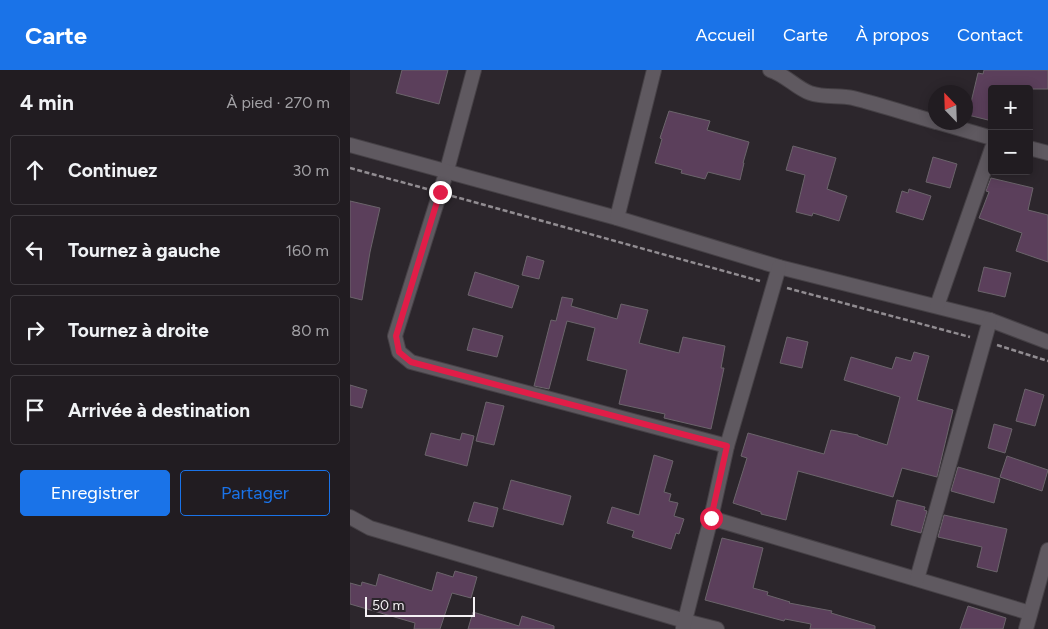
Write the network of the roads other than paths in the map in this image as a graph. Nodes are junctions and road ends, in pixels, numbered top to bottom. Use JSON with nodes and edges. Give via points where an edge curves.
{"nodes":[{"id":1,"x":474,"y":70,"type":"edge"},
{"id":2,"x":654,"y":70,"type":"edge"},
{"id":3,"x":770,"y":70,"type":"edge"},
{"id":4,"x":928,"y":120,"type":"edge"},
{"id":5,"x":964,"y":130,"type":"edge"},
{"id":6,"x":988,"y":137,"type":"edge"},
{"id":7,"x":350,"y":145,"type":"edge"},
{"id":8,"x":1033,"y":149,"type":"edge"},
{"id":9,"x":1048,"y":153,"type":"edge"},
{"id":10,"x":988,"y":159,"type":"edge"},
{"id":11,"x":447,"y":170,"type":"junction"},
{"id":12,"x":618,"y":218,"type":"junction"},
{"id":13,"x":779,"y":267,"type":"junction"},
{"id":14,"x":937,"y":306,"type":"junction"},
{"id":15,"x":990,"y":320,"type":"junction"},
{"id":16,"x":1048,"y":342,"type":"edge"},
{"id":17,"x":727,"y":446,"type":"junction"},
{"id":18,"x":350,"y":517,"type":"edge"},
{"id":19,"x":711,"y":518,"type":"junction"},
{"id":20,"x":1048,"y":550,"type":"edge"},
{"id":21,"x":917,"y":579,"type":"junction"},
{"id":22,"x":1030,"y":613,"type":"junction"},
{"id":23,"x":683,"y":625,"type":"edge"},
{"id":24,"x":717,"y":629,"type":"edge"},
{"id":25,"x":1026,"y":629,"type":"edge"}],
"edges":[{"from":1,"to":11,"type":"street"},
{"from":2,"to":12,"type":"street"},
{"from":3,"to":4,"type":"street","via":[[808,93],[854,99]]},
{"from":5,"to":6,"type":"street"},
{"from":7,"to":11,"type":"street"},
{"from":8,"to":9,"type":"street"},
{"from":10,"to":14,"type":"street"},
{"from":11,"to":12,"type":"street"},
{"from":11,"to":17,"type":"street","via":[[396,336],[399,352],[411,362]]},
{"from":12,"to":13,"type":"street"},
{"from":13,"to":14,"type":"street"},
{"from":13,"to":17,"type":"street"},
{"from":14,"to":15,"type":"street"},
{"from":15,"to":16,"type":"street"},
{"from":15,"to":21,"type":"street"},
{"from":17,"to":19,"type":"street"},
{"from":18,"to":23,"type":"street","via":[[370,528]]},
{"from":19,"to":21,"type":"street"},
{"from":19,"to":23,"type":"street"},
{"from":20,"to":22,"type":"street"},
{"from":21,"to":22,"type":"street"},
{"from":22,"to":25,"type":"street"},
{"from":23,"to":24,"type":"street"}]}
